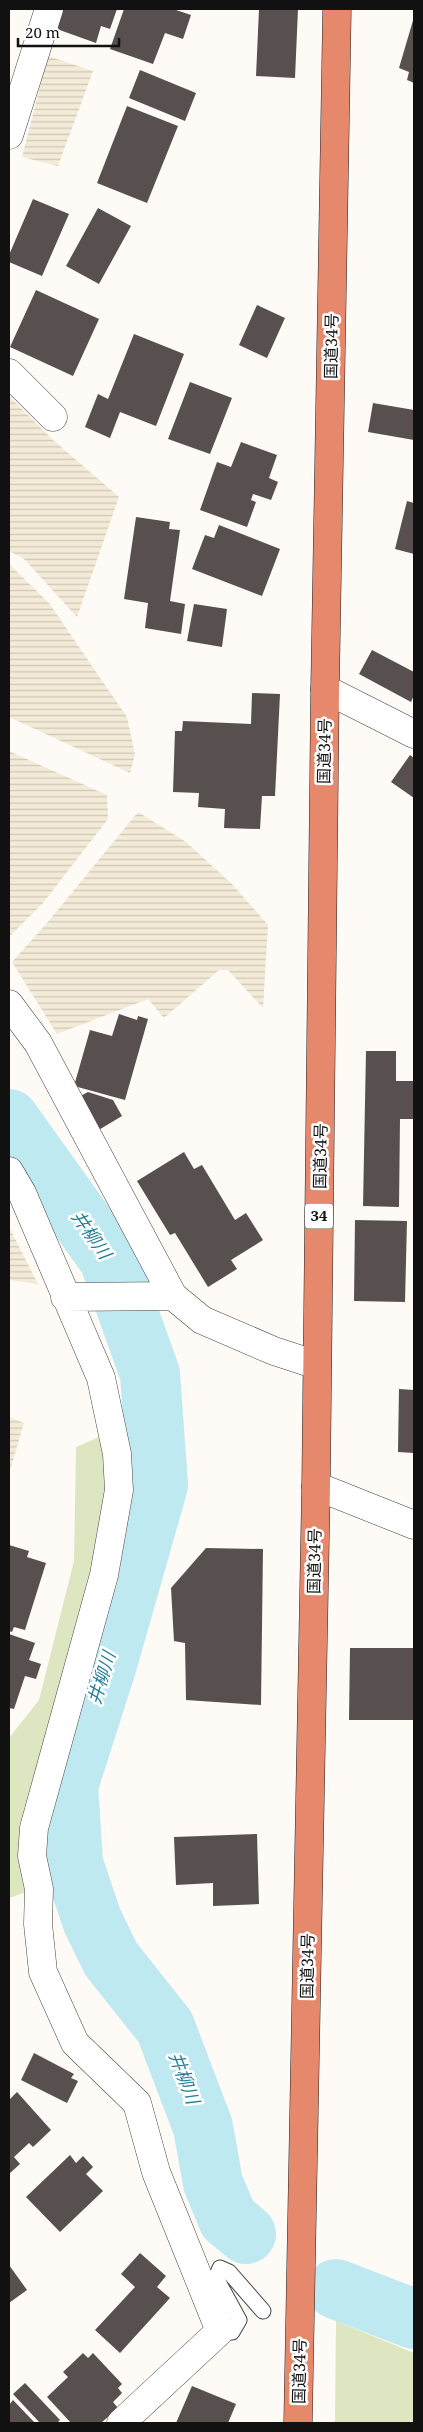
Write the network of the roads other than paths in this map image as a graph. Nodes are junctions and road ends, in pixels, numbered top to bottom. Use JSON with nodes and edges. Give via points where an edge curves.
{"nodes":[{"id":1,"x":49,"y":9,"type":"edge"},
{"id":2,"x":337,"y":9,"type":"edge"},
{"id":3,"x":9,"y":135,"type":"edge"},
{"id":4,"x":9,"y":373,"type":"edge"},
{"id":5,"x":53,"y":417,"type":"dead end"},
{"id":6,"x":325,"y":689,"type":"junction"},
{"id":7,"x":414,"y":734,"type":"edge"},
{"id":8,"x":9,"y":1004,"type":"edge"},
{"id":9,"x":9,"y":1172,"type":"edge"},
{"id":10,"x":173,"y":1296,"type":"junction"},
{"id":11,"x":65,"y":1297,"type":"junction"},
{"id":12,"x":317,"y":1365,"type":"junction"},
{"id":13,"x":316,"y":1486,"type":"junction"},
{"id":14,"x":414,"y":1525,"type":"edge"},
{"id":15,"x":263,"y":2311,"type":"dead end"},
{"id":16,"x":220,"y":2332,"type":"junction"},
{"id":17,"x":121,"y":2423,"type":"edge"},
{"id":18,"x":298,"y":2423,"type":"edge"}],
"edges":[{"from":1,"to":3,"type":"street"},
{"from":2,"to":6,"type":"highway","name":"国道34号","number":"34"},
{"from":4,"to":5,"type":"street"},
{"from":6,"to":7,"type":"street"},
{"from":6,"to":12,"type":"highway","name":"国道34号","number":"34"},
{"from":8,"to":10,"type":"street","via":[[38,1043]]},
{"from":9,"to":11,"type":"street","via":[[22,1193]]},
{"from":10,"to":11,"type":"street"},
{"from":10,"to":12,"type":"street","via":[[202,1320],[274,1352]]},
{"from":11,"to":16,"type":"street","via":[[101,1378],[117,1454],[118,1490],[104,1576],[34,1828],[32,1856],[39,1889],[38,1924],[43,1972],[75,2043],[137,2103],[156,2172]]},
{"from":12,"to":13,"type":"highway","name":"国道34号","number":"34"},
{"from":13,"to":14,"type":"street"},
{"from":13,"to":18,"type":"highway","name":"国道34号","number":"34"},
{"from":15,"to":16,"type":"lane","via":[[229,2272],[220,2268],[216,2278],[239,2320],[232,2332]]},
{"from":16,"to":17,"type":"street"}]}
